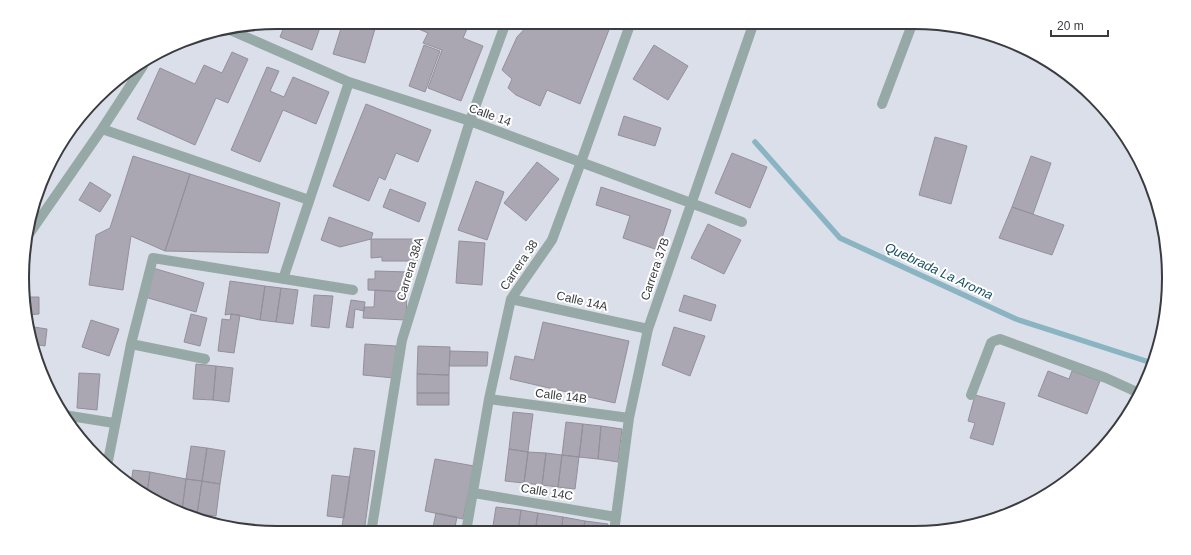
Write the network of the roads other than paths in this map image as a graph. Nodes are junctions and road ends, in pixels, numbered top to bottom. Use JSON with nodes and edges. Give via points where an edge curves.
{"nodes":[{"id":1,"x":503,"y":29,"type":"edge"},
{"id":2,"x":628,"y":29,"type":"edge"},
{"id":3,"x":752,"y":29,"type":"edge"},
{"id":4,"x":910,"y":29,"type":"edge"},
{"id":5,"x":236,"y":33,"type":"edge"},
{"id":6,"x":140,"y":70,"type":"edge"},
{"id":7,"x":349,"y":82,"type":"junction"},
{"id":8,"x":882,"y":104,"type":"dead end"},
{"id":9,"x":470,"y":121,"type":"junction"},
{"id":10,"x":102,"y":130,"type":"junction"},
{"id":11,"x":581,"y":162,"type":"junction"},
{"id":12,"x":310,"y":200,"type":"junction"},
{"id":13,"x":691,"y":202,"type":"junction"},
{"id":14,"x":742,"y":222,"type":"dead end"},
{"id":15,"x":34,"y":228,"type":"edge"},
{"id":16,"x":282,"y":279,"type":"junction"},
{"id":17,"x":353,"y":290,"type":"dead end"},
{"id":18,"x":512,"y":299,"type":"junction"},
{"id":19,"x":648,"y":329,"type":"junction"},
{"id":20,"x":131,"y":344,"type":"junction"},
{"id":21,"x":205,"y":359,"type":"dead end"},
{"id":22,"x":1134,"y":391,"type":"edge"},
{"id":23,"x":971,"y":394,"type":"dead end"},
{"id":24,"x":489,"y":399,"type":"junction"},
{"id":25,"x":71,"y":416,"type":"edge"},
{"id":26,"x":629,"y":418,"type":"junction"},
{"id":27,"x":114,"y":423,"type":"junction"},
{"id":28,"x":107,"y":458,"type":"edge"},
{"id":29,"x":474,"y":494,"type":"junction"},
{"id":30,"x":616,"y":517,"type":"junction"},
{"id":31,"x":372,"y":526,"type":"edge"},
{"id":32,"x":467,"y":526,"type":"edge"},
{"id":33,"x":615,"y":526,"type":"edge"}],
"edges":[{"from":1,"to":9,"type":"street","name":"Carrera 38A"},
{"from":2,"to":11,"type":"street","name":"Carrera 38"},
{"from":3,"to":13,"type":"street","name":"Carrera 37B"},
{"from":4,"to":8,"type":"street"},
{"from":5,"to":7,"type":"street","name":"Calle 14"},
{"from":6,"to":10,"type":"street"},
{"from":7,"to":9,"type":"street","name":"Calle 14"},
{"from":7,"to":12,"type":"street"},
{"from":9,"to":11,"type":"street","name":"Calle 14"},
{"from":9,"to":31,"type":"street","name":"Carrera 38A","via":[[402,340]]},
{"from":10,"to":12,"type":"street"},
{"from":10,"to":15,"type":"street"},
{"from":11,"to":13,"type":"street","name":"Calle 14"},
{"from":11,"to":18,"type":"street","name":"Carrera 38","via":[[552,240]]},
{"from":12,"to":16,"type":"street"},
{"from":13,"to":14,"type":"street","name":"Calle 14"},
{"from":13,"to":19,"type":"street","name":"Carrera 37B"},
{"from":16,"to":17,"type":"street"},
{"from":16,"to":20,"type":"street","via":[[153,258]]},
{"from":18,"to":19,"type":"street","name":"Calle 14A"},
{"from":18,"to":24,"type":"street","name":"Carrera 38"},
{"from":19,"to":26,"type":"street","name":"Carrera 37B"},
{"from":20,"to":21,"type":"street"},
{"from":20,"to":27,"type":"street"},
{"from":22,"to":23,"type":"street","via":[[1000,339],[991,343]]},
{"from":24,"to":26,"type":"street","name":"Calle 14B"},
{"from":24,"to":29,"type":"street","name":"Carrera 38"},
{"from":25,"to":27,"type":"street"},
{"from":26,"to":30,"type":"street","name":"Carrera 37B"},
{"from":27,"to":28,"type":"street"},
{"from":29,"to":30,"type":"street","name":"Calle 14C"},
{"from":29,"to":32,"type":"street","name":"Carrera 38"},
{"from":30,"to":33,"type":"street","name":"Carrera 37B"}]}
